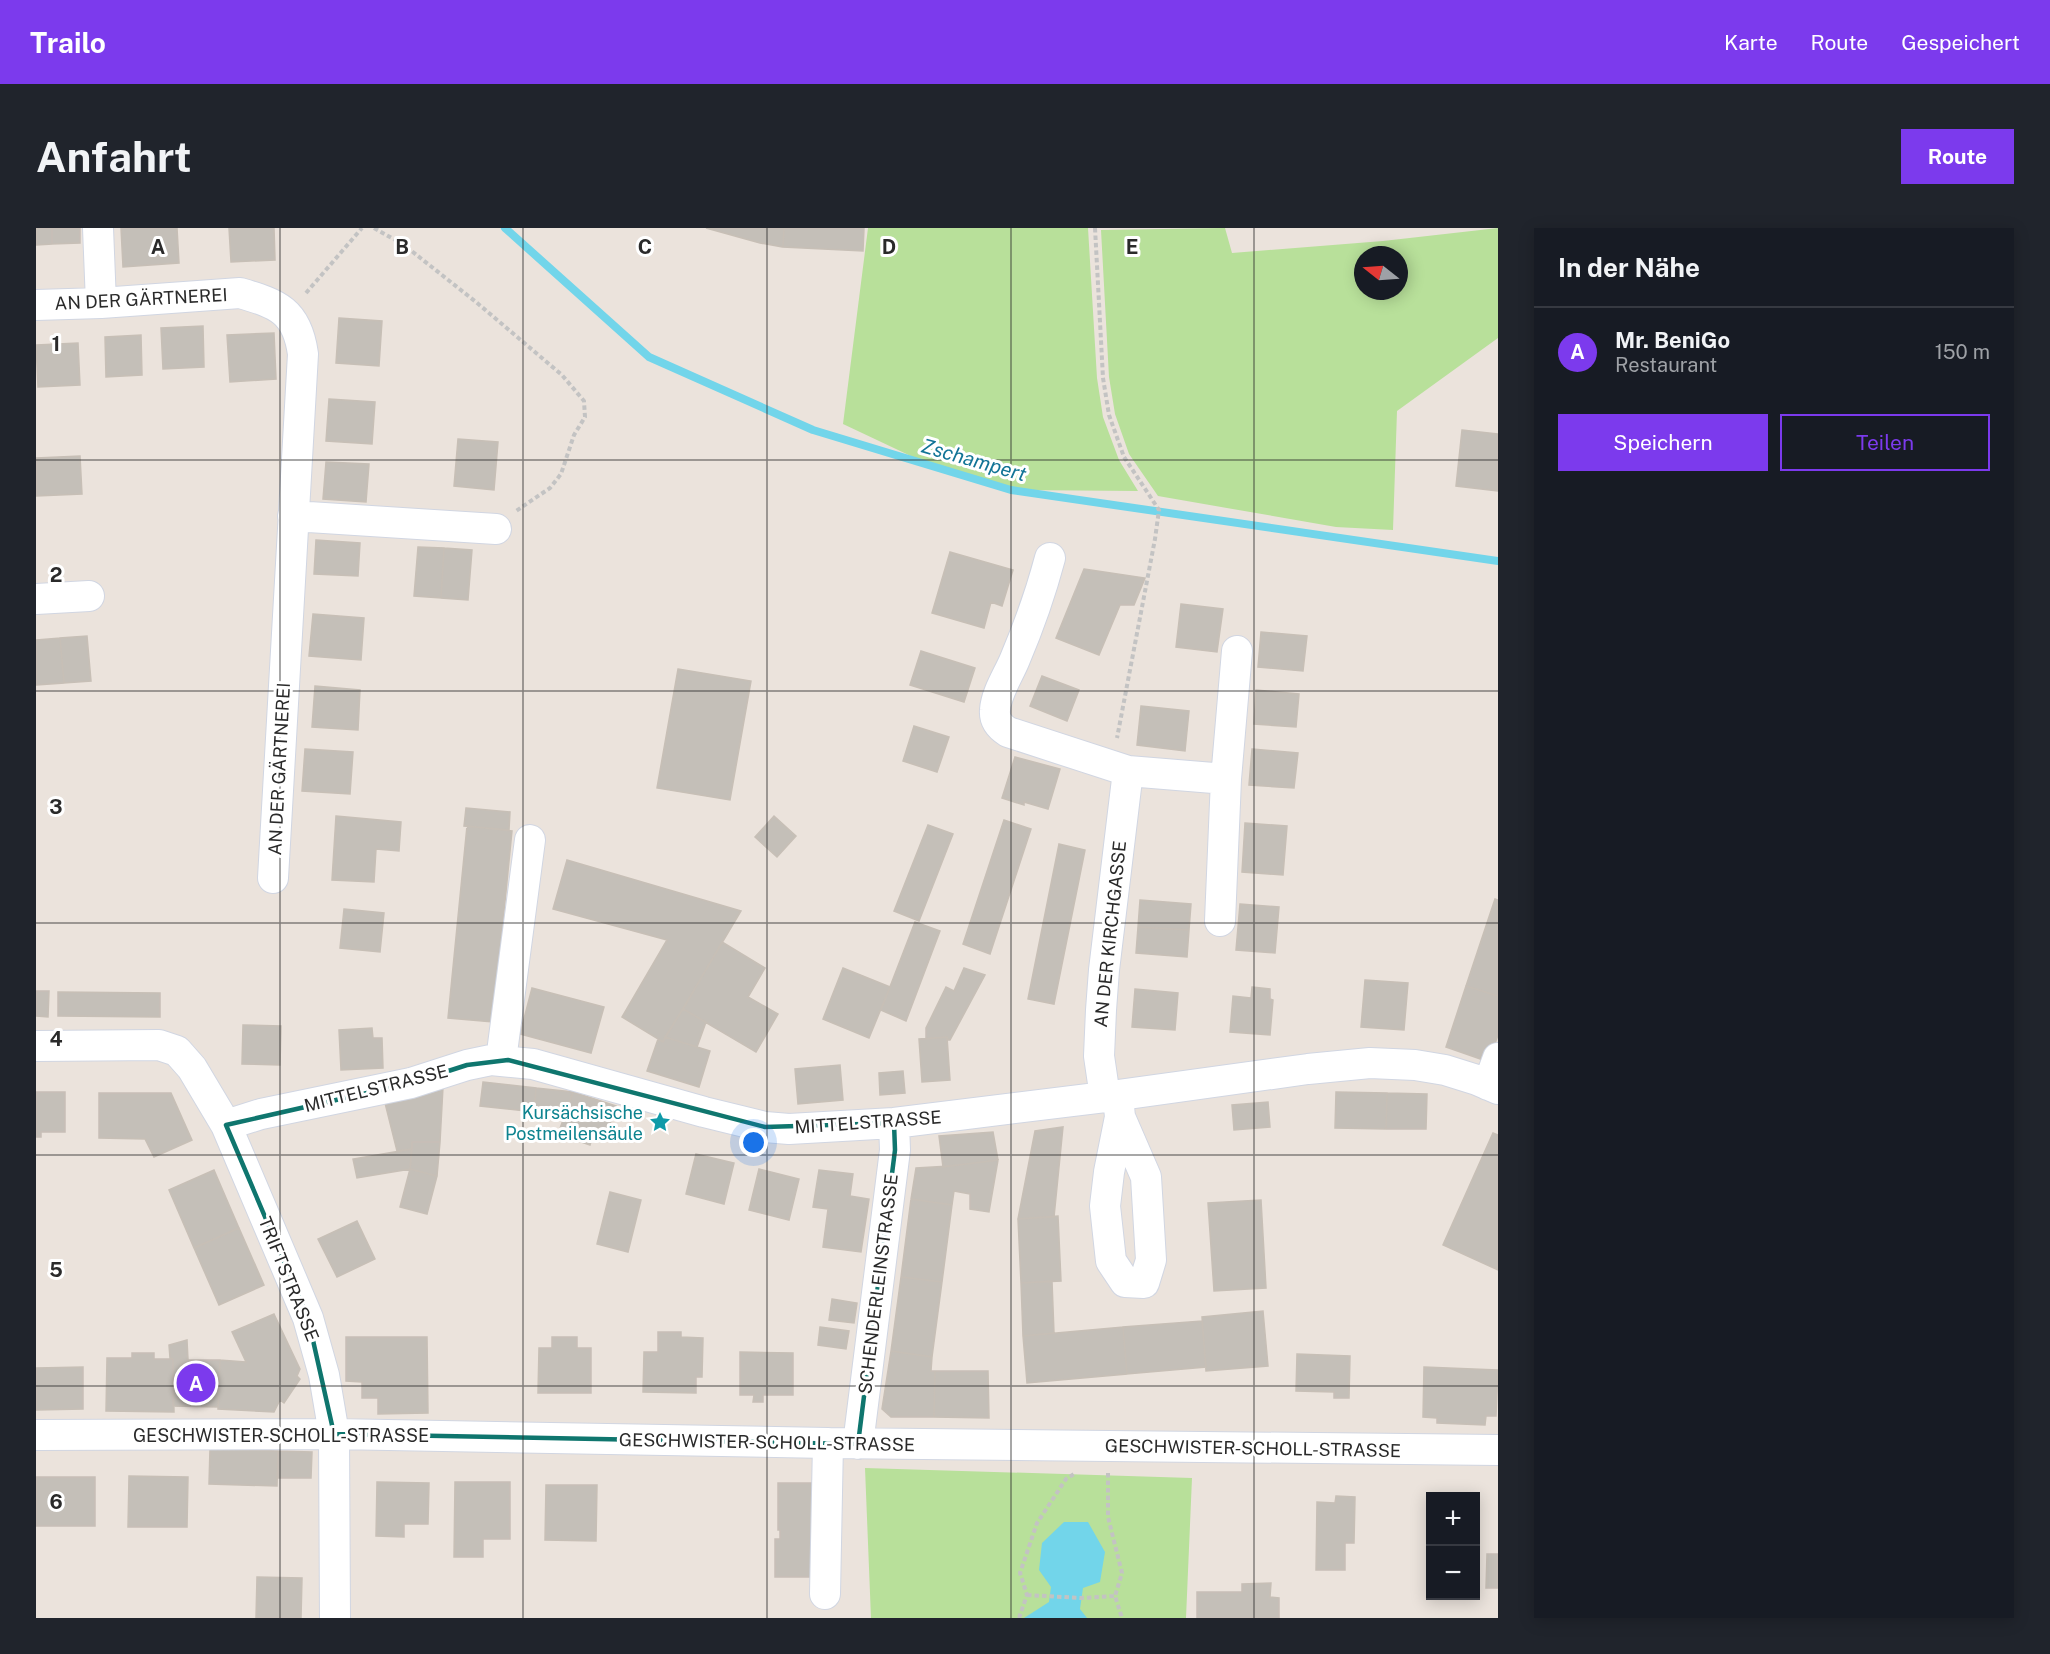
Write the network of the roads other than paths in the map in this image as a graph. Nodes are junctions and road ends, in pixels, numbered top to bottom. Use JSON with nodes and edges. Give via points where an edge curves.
{"nodes":[{"id":1,"x":98,"y":228,"type":"edge"},
{"id":2,"x":101,"y":303,"type":"junction"},
{"id":3,"x":36,"y":305,"type":"edge"},
{"id":4,"x":293,"y":516,"type":"junction"},
{"id":5,"x":496,"y":529,"type":"road end"},
{"id":6,"x":1050,"y":558,"type":"dead end"},
{"id":7,"x":89,"y":596,"type":"dead end"},
{"id":8,"x":36,"y":599,"type":"edge"},
{"id":9,"x":1237,"y":651,"type":"dead end"},
{"id":10,"x":1120,"y":768,"type":"junction"},
{"id":11,"x":1226,"y":779,"type":"junction"},
{"id":12,"x":530,"y":840,"type":"dead end"},
{"id":13,"x":273,"y":878,"type":"dead end"},
{"id":14,"x":1220,"y":921,"type":"dead end"},
{"id":15,"x":36,"y":1046,"type":"edge"},
{"id":16,"x":501,"y":1060,"type":"junction"},
{"id":17,"x":1495,"y":1077,"type":"edge"},
{"id":18,"x":1114,"y":1103,"type":"junction"},
{"id":19,"x":894,"y":1123,"type":"junction"},
{"id":20,"x":226,"y":1125,"type":"junction"},
{"id":21,"x":334,"y":1434,"type":"junction"},
{"id":22,"x":36,"y":1435,"type":"edge"},
{"id":23,"x":828,"y":1443,"type":"junction"},
{"id":24,"x":858,"y":1444,"type":"junction"},
{"id":25,"x":1498,"y":1450,"type":"edge"},
{"id":26,"x":825,"y":1594,"type":"dead end"},
{"id":27,"x":335,"y":1618,"type":"edge"}],
"edges":[{"from":1,"to":2,"type":"street"},
{"from":2,"to":3,"type":"street","name":"AN DER GÄRTNEREI"},
{"from":2,"to":4,"type":"street","name":"AN DER GÄRTNEREI","via":[[240,293],[262,299],[288,315],[300,336],[303,354]]},
{"from":4,"to":5,"type":"street"},
{"from":4,"to":13,"type":"street","name":"AN DER GÄRTNEREI"},
{"from":6,"to":10,"type":"street","via":[[1037,602],[996,703],[996,719],[1008,732]]},
{"from":7,"to":8,"type":"street"},
{"from":9,"to":11,"type":"street"},
{"from":10,"to":11,"type":"street"},
{"from":10,"to":18,"type":"street","name":"AN DER KIRCHGASSE","via":[[1099,1056]]},
{"from":11,"to":14,"type":"street"},
{"from":12,"to":16,"type":"street"},
{"from":15,"to":20,"type":"street","via":[[159,1045],[177,1051],[192,1068]]},
{"from":16,"to":19,"type":"street","name":"MITTELSTRASSE","via":[[548,1067],[765,1127]]},
{"from":16,"to":20,"type":"street","name":"MITTELSTRASSE"},
{"from":17,"to":18,"type":"street","name":"MITTELSTRASSE","via":[[1415,1065],[1370,1063],[1308,1069]]},
{"from":18,"to":19,"type":"street","name":"MITTELSTRASSE"},
{"from":19,"to":24,"type":"street","name":"SCHENDERLEINSTRASSE","via":[[895,1150]]},
{"from":20,"to":21,"type":"street","name":"TRIFTSTRASSE","via":[[308,1318],[324,1374]]},
{"from":21,"to":22,"type":"street","name":"GESCHWISTER-SCHOLL-STRASSE"},
{"from":21,"to":23,"type":"street","name":"GESCHWISTER-SCHOLL-STRASSE"},
{"from":21,"to":27,"type":"street","name":"TRIFTSTRASSE"},
{"from":23,"to":24,"type":"street","name":"GESCHWISTER-SCHOLL-STRASSE"},
{"from":23,"to":26,"type":"street"},
{"from":24,"to":25,"type":"street","name":"GESCHWISTER-SCHOLL-STRASSE","via":[[1110,1450]]}]}
